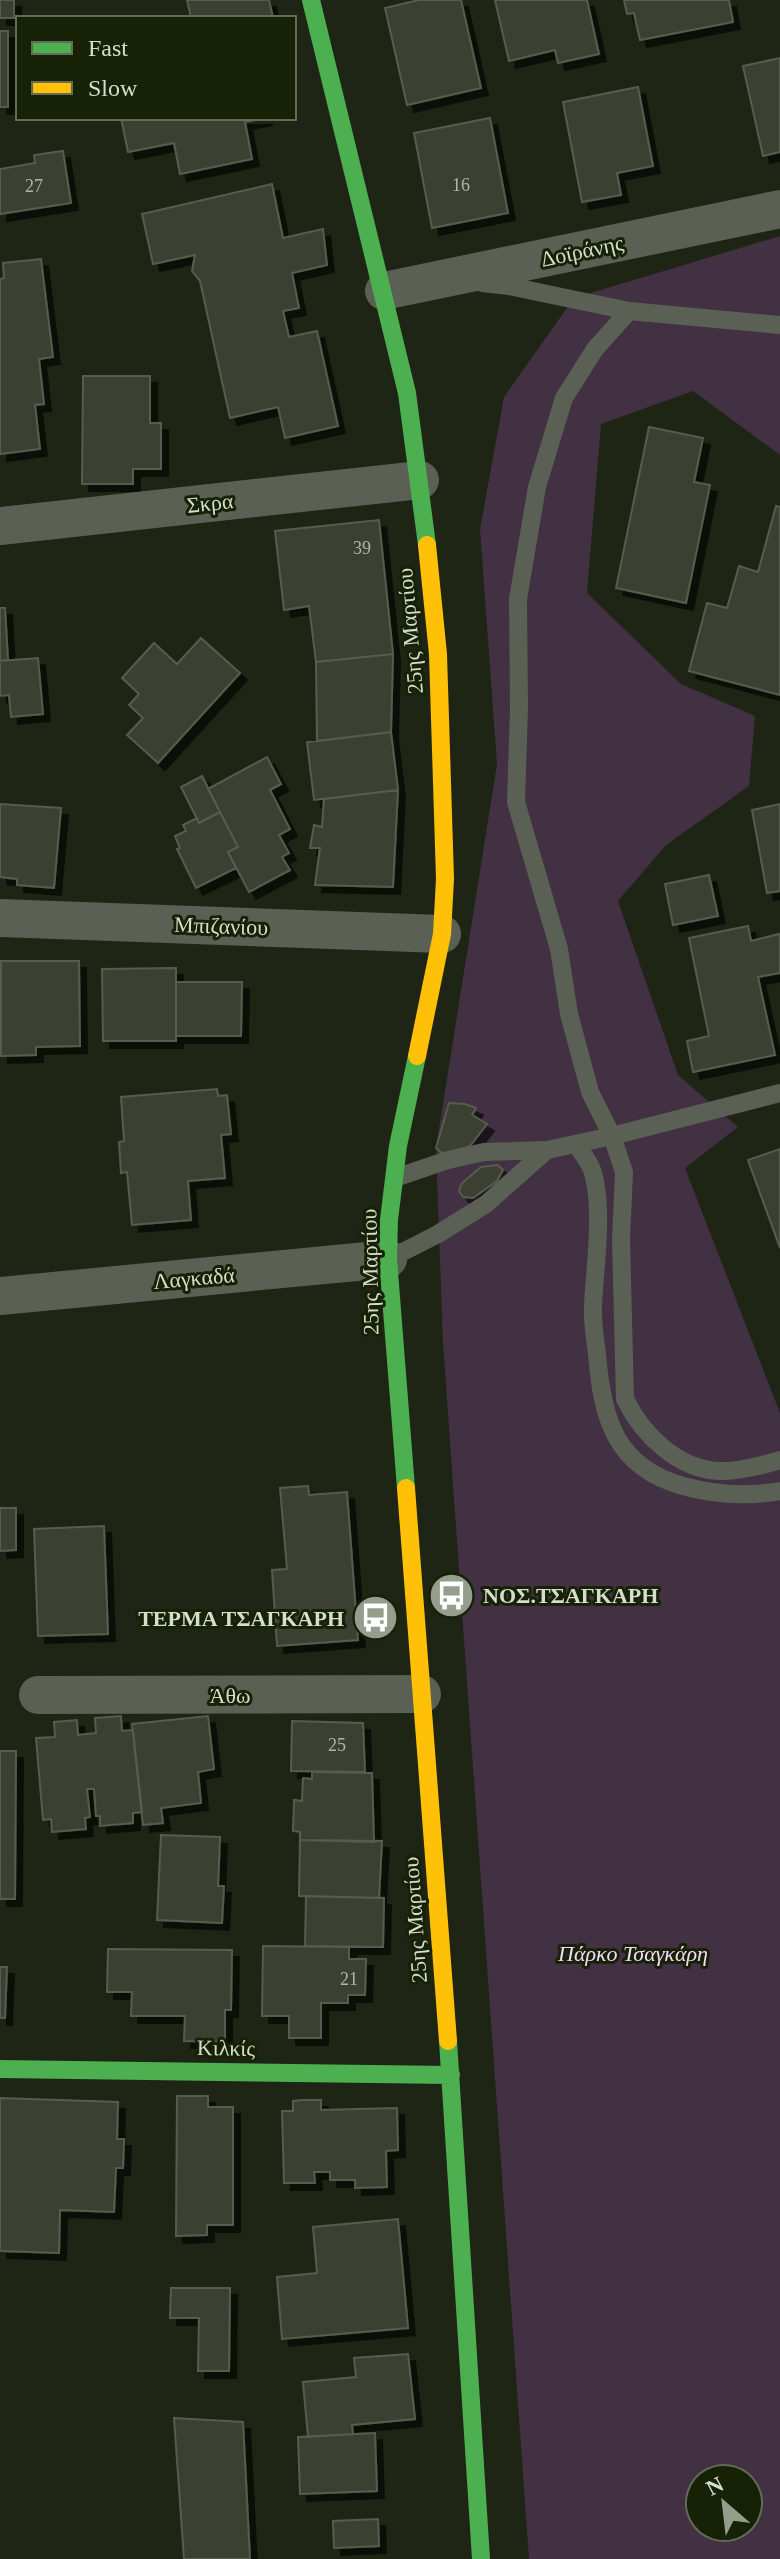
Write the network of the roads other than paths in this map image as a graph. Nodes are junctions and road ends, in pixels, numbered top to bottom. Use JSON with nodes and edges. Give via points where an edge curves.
{"nodes":[{"id":1,"x":311,"y":0,"type":"edge"},
{"id":2,"x":780,"y":209,"type":"edge"},
{"id":3,"x":444,"y":280,"type":"junction"},
{"id":4,"x":384,"y":291,"type":"junction"},
{"id":5,"x":629,"y":311,"type":"junction"},
{"id":6,"x":780,"y":325,"type":"edge"},
{"id":7,"x":420,"y":480,"type":"junction"},
{"id":8,"x":0,"y":526,"type":"edge"},
{"id":9,"x":0,"y":918,"type":"edge"},
{"id":10,"x":442,"y":934,"type":"junction"},
{"id":11,"x":780,"y":1093,"type":"edge"},
{"id":12,"x":612,"y":1136,"type":"junction"},
{"id":13,"x":576,"y":1144,"type":"junction"},
{"id":14,"x":547,"y":1150,"type":"junction"},
{"id":15,"x":395,"y":1178,"type":"junction"},
{"id":16,"x":388,"y":1259,"type":"junction"},
{"id":17,"x":0,"y":1296,"type":"edge"},
{"id":18,"x":780,"y":1460,"type":"edge"},
{"id":19,"x":780,"y":1491,"type":"edge"},
{"id":20,"x":422,"y":1694,"type":"junction"},
{"id":21,"x":38,"y":1695,"type":"dead end"},
{"id":22,"x":0,"y":2069,"type":"edge"},
{"id":23,"x":451,"y":2075,"type":"junction"},
{"id":24,"x":481,"y":2559,"type":"edge"}],
"edges":[{"from":1,"to":4,"type":"street","name":"25ης Μαρτίου"},
{"from":2,"to":3,"type":"street","name":"Δοϊράνης"},
{"from":3,"to":4,"type":"street","name":"Δοϊράνης"},
{"from":3,"to":5,"type":"lane","via":[[509,286]]},
{"from":4,"to":7,"type":"street","name":"25ης Μαρτίου"},
{"from":5,"to":6,"type":"lane"},
{"from":5,"to":12,"type":"lane","via":[[595,349],[564,398],[537,487],[518,599],[516,802],[559,949],[590,1092]]},
{"from":7,"to":8,"type":"street","name":"Σκρα"},
{"from":7,"to":10,"type":"street","name":"25ης Μαρτίου","via":[[438,654]]},
{"from":9,"to":10,"type":"street","name":"Μπιζανίου"},
{"from":10,"to":15,"type":"street","name":"25ης Μαρτίου"},
{"from":11,"to":12,"type":"lane"},
{"from":12,"to":13,"type":"lane"},
{"from":12,"to":18,"type":"lane","via":[[624,1172],[625,1399],[636,1422],[685,1463],[719,1471]]},
{"from":13,"to":14,"type":"lane"},
{"from":13,"to":19,"type":"lane","via":[[592,1170],[596,1200],[594,1324],[604,1409],[615,1439],[634,1462],[664,1481],[715,1494]]},
{"from":14,"to":15,"type":"lane","via":[[484,1152]]},
{"from":14,"to":16,"type":"lane","via":[[486,1204]]},
{"from":15,"to":16,"type":"street","name":"25ης Μαρτίου"},
{"from":16,"to":17,"type":"street","name":"Λαγκαδά"},
{"from":16,"to":20,"type":"street","name":"25ης Μαρτίου"},
{"from":20,"to":21,"type":"street","name":"Άθω"},
{"from":20,"to":23,"type":"street","name":"25ης Μαρτίου"},
{"from":22,"to":23,"type":"street","name":"Κιλκίς"},
{"from":23,"to":24,"type":"street","name":"25ης Μαρτίου"}]}
